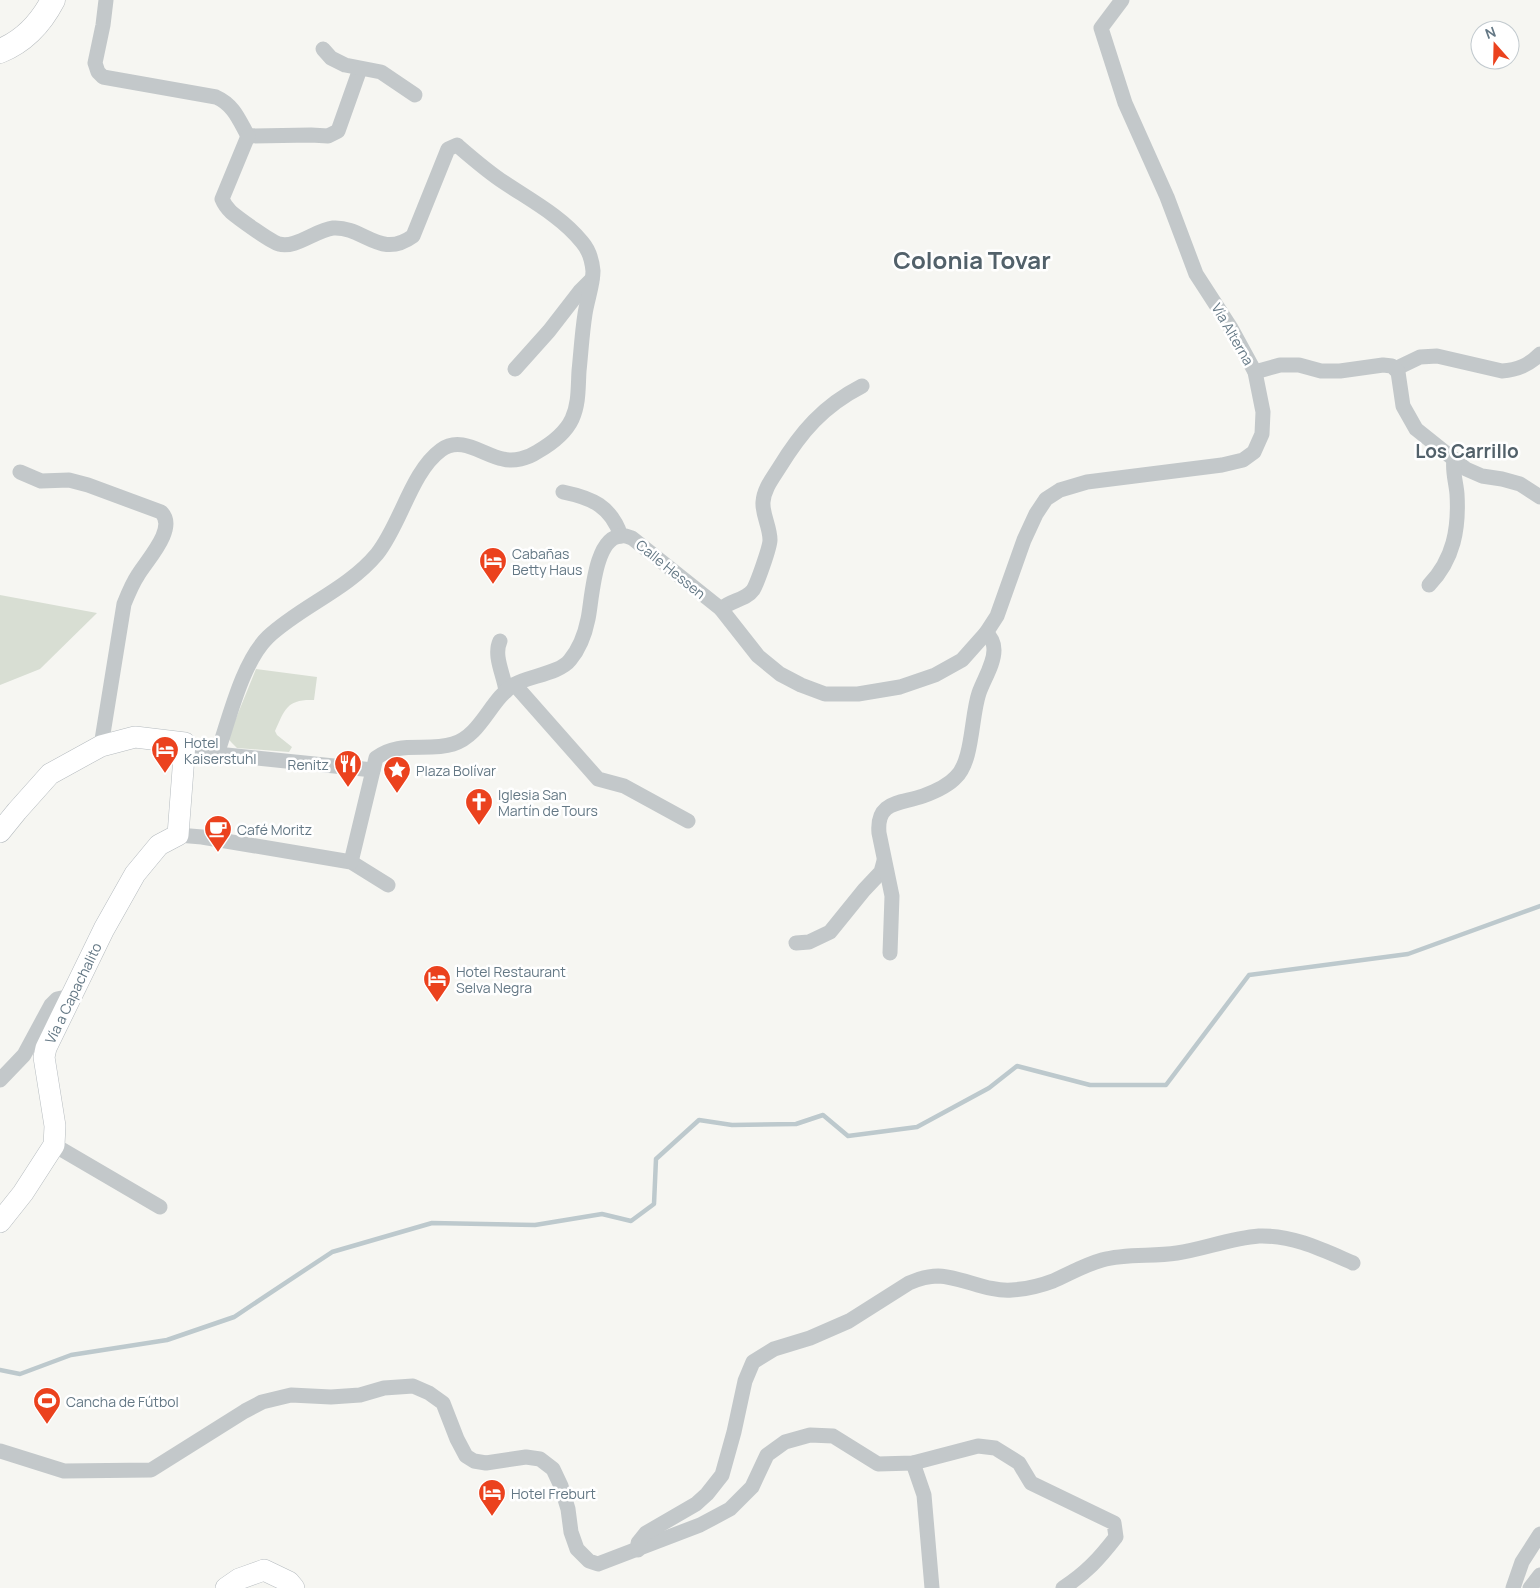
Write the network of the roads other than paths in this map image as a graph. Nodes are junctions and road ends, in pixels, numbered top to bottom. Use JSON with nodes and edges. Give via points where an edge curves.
{"nodes":[{"id":1,"x":53,"y":0,"type":"edge"},
{"id":2,"x":106,"y":0,"type":"edge"},
{"id":3,"x":1122,"y":0,"type":"edge"},
{"id":4,"x":323,"y":49,"type":"dead end"},
{"id":5,"x":0,"y":51,"type":"edge"},
{"id":6,"x":360,"y":69,"type":"junction"},
{"id":7,"x":415,"y":95,"type":"dead end"},
{"id":8,"x":248,"y":136,"type":"junction"},
{"id":9,"x":592,"y":278,"type":"junction"},
{"id":10,"x":1540,"y":354,"type":"edge"},
{"id":11,"x":515,"y":369,"type":"dead end"},
{"id":12,"x":1395,"y":369,"type":"junction"},
{"id":13,"x":1255,"y":372,"type":"junction"},
{"id":14,"x":862,"y":386,"type":"dead end"},
{"id":15,"x":1454,"y":459,"type":"junction"},
{"id":16,"x":20,"y":472,"type":"dead end"},
{"id":17,"x":563,"y":492,"type":"dead end"},
{"id":18,"x":1540,"y":497,"type":"edge"},
{"id":19,"x":621,"y":536,"type":"junction"},
{"id":20,"x":1429,"y":584,"type":"dead end"},
{"id":21,"x":721,"y":609,"type":"junction"},
{"id":22,"x":986,"y":633,"type":"junction"},
{"id":23,"x":500,"y":641,"type":"dead end"},
{"id":24,"x":510,"y":688,"type":"junction"},
{"id":25,"x":185,"y":743,"type":"junction"},
{"id":26,"x":101,"y":746,"type":"junction"},
{"id":27,"x":217,"y":754,"type":"junction"},
{"id":28,"x":373,"y":770,"type":"junction"},
{"id":29,"x":688,"y":821,"type":"dead end"},
{"id":30,"x":0,"y":832,"type":"edge"},
{"id":31,"x":178,"y":835,"type":"junction"},
{"id":32,"x":884,"y":861,"type":"junction"},
{"id":33,"x":351,"y":862,"type":"junction"},
{"id":34,"x":388,"y":886,"type":"dead end"},
{"id":35,"x":796,"y":943,"type":"dead end"},
{"id":36,"x":890,"y":954,"type":"dead end"},
{"id":37,"x":71,"y":996,"type":"junction"},
{"id":38,"x":0,"y":1080,"type":"edge"},
{"id":39,"x":54,"y":1144,"type":"junction"},
{"id":40,"x":160,"y":1207,"type":"dead end"},
{"id":41,"x":0,"y":1222,"type":"edge"},
{"id":42,"x":1353,"y":1263,"type":"dead end"},
{"id":43,"x":0,"y":1452,"type":"edge"},
{"id":44,"x":913,"y":1463,"type":"junction"},
{"id":45,"x":1540,"y":1534,"type":"edge"},
{"id":46,"x":638,"y":1550,"type":"junction"},
{"id":47,"x":1540,"y":1575,"type":"edge"},
{"id":48,"x":226,"y":1588,"type":"edge"},
{"id":49,"x":294,"y":1588,"type":"edge"},
{"id":50,"x":932,"y":1588,"type":"edge"},
{"id":51,"x":1063,"y":1588,"type":"edge"},
{"id":52,"x":1513,"y":1588,"type":"edge"},
{"id":53,"x":1530,"y":1588,"type":"edge"}],
"edges":[{"from":1,"to":5,"type":"main road","via":[[30,33]]},
{"from":2,"to":8,"type":"street","via":[[95,63],[103,77],[225,101],[233,108]]},
{"from":3,"to":13,"type":"street","name":"Vía Alterna","via":[[1101,28],[1125,102],[1167,196],[1196,274]]},
{"from":4,"to":6,"type":"street","via":[[331,58]]},
{"from":6,"to":7,"type":"street","via":[[381,72]]},
{"from":6,"to":8,"type":"street","via":[[338,131],[334,134]]},
{"from":8,"to":9,"type":"street","via":[[222,199],[231,212],[277,244],[286,245],[334,228],[392,245],[404,242],[413,236],[448,149],[457,145],[564,224],[586,249],[592,264]]},
{"from":9,"to":11,"type":"street"},
{"from":9,"to":27,"type":"street","via":[[582,336],[577,400],[572,419],[563,434],[535,454],[515,460],[505,460],[462,444],[449,445],[437,454],[421,473],[396,524],[376,555],[352,578],[277,630],[260,646],[247,667]]},
{"from":10,"to":12,"type":"street","via":[[1527,364],[1502,371],[1437,356],[1420,357]]},
{"from":12,"to":13,"type":"street","via":[[1383,365],[1321,371],[1299,365],[1280,365]]},
{"from":12,"to":15,"type":"street","via":[[1403,406],[1411,422]]},
{"from":13,"to":22,"type":"street","name":"Vía Alterna","via":[[1263,412],[1262,434],[1254,452],[1243,460],[1222,464],[1087,482],[1060,490],[1046,499],[1024,540],[997,616]]},
{"from":14,"to":21,"type":"street","via":[[819,414],[799,436],[767,486],[763,504],[770,541],[755,587],[746,597],[728,602]]},
{"from":15,"to":18,"type":"street","via":[[1466,469],[1520,484]]},
{"from":15,"to":20,"type":"street","via":[[1457,493],[1455,539],[1447,562]]},
{"from":16,"to":26,"type":"street","via":[[41,480],[69,480],[88,485],[161,512],[165,518],[163,536],[139,572],[124,604]]},
{"from":17,"to":19,"type":"street","via":[[586,498],[605,509],[617,524]]},
{"from":19,"to":21,"type":"street","name":"Calle Hessen","via":[[632,538]]},
{"from":19,"to":24,"type":"street","name":"Calle Hessen","via":[[606,545],[601,556],[579,649],[568,663]]},
{"from":21,"to":22,"type":"street","name":"Calle Hessen","via":[[758,656],[780,674],[825,694],[858,694],[935,675],[962,660]]},
{"from":22,"to":32,"type":"street","via":[[994,649],[992,662],[978,694],[965,762],[956,778],[942,787],[895,803],[884,811],[878,822]]},
{"from":23,"to":24,"type":"street","via":[[498,655]]},
{"from":24,"to":28,"type":"street","name":"Calle Hessen","via":[[465,738],[453,744],[395,748],[376,758]]},
{"from":24,"to":29,"type":"street","via":[[598,779],[624,786]]},
{"from":25,"to":26,"type":"street","via":[[135,737]]},
{"from":25,"to":27,"type":"street"},
{"from":25,"to":31,"type":"street"},
{"from":26,"to":30,"type":"street","via":[[50,774]]},
{"from":27,"to":28,"type":"street"},
{"from":28,"to":33,"type":"street"},
{"from":31,"to":33,"type":"street"},
{"from":31,"to":37,"type":"street","name":"Vía a Capachalito","via":[[159,845],[135,874]]},
{"from":32,"to":35,"type":"street","via":[[881,872],[830,932],[810,942]]},
{"from":32,"to":36,"type":"street","via":[[892,896]]},
{"from":33,"to":34,"type":"street"},
{"from":37,"to":38,"type":"street","via":[[57,999],[51,1005],[24,1055]]},
{"from":37,"to":39,"type":"street","name":"Vía a Capachalito","via":[[44,1057],[55,1126]]},
{"from":39,"to":40,"type":"street"},
{"from":39,"to":41,"type":"street"},
{"from":42,"to":46,"type":"street","via":[[1302,1242],[1258,1236],[1177,1253],[1109,1258],[1022,1289],[999,1290],[939,1276],[909,1283],[849,1321],[774,1349],[753,1362],[745,1381],[722,1474],[696,1504],[646,1533],[638,1543]]},
{"from":43,"to":46,"type":"street","via":[[64,1471],[151,1470],[262,1402],[291,1395],[360,1395],[384,1388],[413,1386],[443,1403],[457,1440],[466,1456],[474,1462],[526,1457],[540,1459],[553,1468],[568,1509],[577,1549],[589,1561],[598,1564]]},
{"from":44,"to":46,"type":"street","via":[[878,1464],[833,1436],[810,1435],[785,1442],[767,1454],[752,1487],[730,1509]]},
{"from":44,"to":50,"type":"street","via":[[924,1495]]},
{"from":44,"to":51,"type":"street","via":[[978,1446],[995,1448],[1019,1463],[1031,1483],[1114,1524],[1116,1537],[1105,1552],[1084,1574]]},
{"from":45,"to":52,"type":"street","via":[[1522,1562]]},
{"from":47,"to":53,"type":"street"},
{"from":48,"to":49,"type":"street","via":[[239,1579],[264,1570],[289,1582]]}]}
